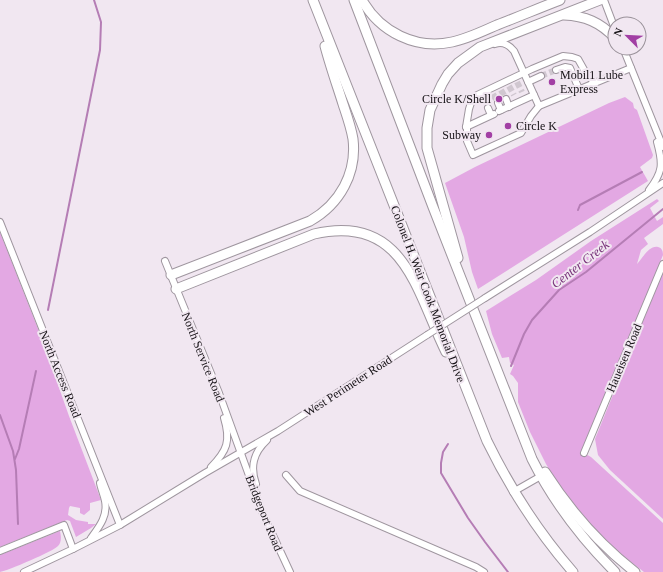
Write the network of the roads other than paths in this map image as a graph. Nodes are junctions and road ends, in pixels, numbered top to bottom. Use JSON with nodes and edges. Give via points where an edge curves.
{"nodes":[{"id":1,"x":313,"y":0,"type":"edge"},
{"id":2,"x":354,"y":0,"type":"edge"},
{"id":3,"x":362,"y":0,"type":"edge"},
{"id":4,"x":560,"y":0,"type":"edge"},
{"id":5,"x":600,"y":0,"type":"edge"},
{"id":6,"x":604,"y":0,"type":"edge"},
{"id":7,"x":561,"y":14,"type":"junction"},
{"id":8,"x":610,"y":16,"type":"edge"},
{"id":9,"x":607,"y":31,"type":"edge"},
{"id":10,"x":469,"y":54,"type":"junction"},
{"id":11,"x":625,"y":56,"type":"edge"},
{"id":12,"x":630,"y":68,"type":"junction"},
{"id":13,"x":556,"y":70,"type":"tunnel mouth"},
{"id":14,"x":524,"y":73,"type":"junction"},
{"id":15,"x":541,"y":76,"type":"tunnel mouth"},
{"id":16,"x":528,"y":82,"type":"junction"},
{"id":17,"x":595,"y":83,"type":"junction"},
{"id":18,"x":579,"y":89,"type":"junction"},
{"id":19,"x":522,"y":92,"type":"tunnel mouth"},
{"id":20,"x":514,"y":95,"type":"tunnel mouth"},
{"id":21,"x":534,"y":95,"type":"junction"},
{"id":22,"x":506,"y":99,"type":"tunnel mouth"},
{"id":23,"x":526,"y":99,"type":"junction"},
{"id":24,"x":498,"y":103,"type":"tunnel mouth"},
{"id":25,"x":517,"y":103,"type":"junction"},
{"id":26,"x":539,"y":106,"type":"junction"},
{"id":27,"x":509,"y":107,"type":"junction"},
{"id":28,"x":488,"y":108,"type":"tunnel mouth"},
{"id":29,"x":496,"y":113,"type":"junction"},
{"id":30,"x":468,"y":119,"type":"dead end"},
{"id":31,"x":652,"y":122,"type":"junction"},
{"id":32,"x":466,"y":127,"type":"junction"},
{"id":33,"x":663,"y":147,"type":"edge"},
{"id":34,"x":663,"y":183,"type":"edge"},
{"id":35,"x":645,"y":194,"type":"junction"},
{"id":36,"x":0,"y":222,"type":"edge"},
{"id":37,"x":165,"y":261,"type":"dead end"},
{"id":38,"x":663,"y":264,"type":"edge"},
{"id":39,"x":170,"y":275,"type":"junction"},
{"id":40,"x":176,"y":288,"type":"junction"},
{"id":41,"x":465,"y":288,"type":"junction"},
{"id":42,"x":218,"y":393,"type":"junction"},
{"id":43,"x":469,"y":399,"type":"junction"},
{"id":44,"x":510,"y":403,"type":"junction"},
{"id":45,"x":278,"y":431,"type":"junction"},
{"id":46,"x":241,"y":453,"type":"junction"},
{"id":47,"x":584,"y":453,"type":"dead end"},
{"id":48,"x":98,"y":471,"type":"junction"},
{"id":49,"x":205,"y":473,"type":"junction"},
{"id":50,"x":286,"y":475,"type":"dead end"},
{"id":51,"x":541,"y":476,"type":"junction"},
{"id":52,"x":514,"y":492,"type":"junction"},
{"id":53,"x":120,"y":524,"type":"junction"},
{"id":54,"x":270,"y":530,"type":"junction"},
{"id":55,"x":88,"y":541,"type":"junction"},
{"id":56,"x":73,"y":549,"type":"junction"},
{"id":57,"x":0,"y":551,"type":"edge"},
{"id":58,"x":24,"y":572,"type":"edge"},
{"id":59,"x":290,"y":572,"type":"edge"},
{"id":60,"x":484,"y":572,"type":"edge"},
{"id":61,"x":573,"y":572,"type":"edge"},
{"id":62,"x":615,"y":572,"type":"edge"},
{"id":63,"x":635,"y":572,"type":"edge"}],
"edges":[{"from":1,"to":39,"type":"highway","via":[[352,131],[353,160],[345,186],[327,209],[310,221]]},
{"from":1,"to":43,"type":"highway","name":"Colonel H. Weir Cook Memorial Drive"},
{"from":2,"to":41,"type":"highway"},
{"from":3,"to":4,"type":"highway","via":[[373,16],[393,33],[415,42],[437,44],[459,41]]},
{"from":5,"to":7,"type":"highway"},
{"from":6,"to":8,"type":"street"},
{"from":7,"to":9,"type":"highway","via":[[589,19]]},
{"from":7,"to":10,"type":"highway","via":[[488,43]]},
{"from":10,"to":14,"type":"street","via":[[503,43],[514,51]]},
{"from":10,"to":41,"type":"highway","via":[[448,74],[436,95],[429,114],[427,137],[429,157],[452,232]]},
{"from":11,"to":12,"type":"street"},
{"from":12,"to":17,"type":"street"},
{"from":12,"to":31,"type":"street"},
{"from":13,"to":18,"type":"street","via":[[570,68]]},
{"from":14,"to":16,"type":"street"},
{"from":14,"to":17,"type":"street","via":[[563,56],[572,57],[580,61]]},
{"from":14,"to":32,"type":"street","via":[[500,88],[483,96],[473,97]]},
{"from":15,"to":16,"type":"street"},
{"from":16,"to":21,"type":"street"},
{"from":17,"to":18,"type":"street"},
{"from":18,"to":26,"type":"street"},
{"from":19,"to":23,"type":"street"},
{"from":20,"to":25,"type":"street"},
{"from":21,"to":23,"type":"street"},
{"from":21,"to":26,"type":"street"},
{"from":22,"to":27,"type":"street"},
{"from":23,"to":25,"type":"street"},
{"from":24,"to":29,"type":"street"},
{"from":25,"to":27,"type":"street"},
{"from":26,"to":32,"type":"street","via":[[521,133],[474,156],[467,141]]},
{"from":27,"to":29,"type":"street"},
{"from":28,"to":29,"type":"street"},
{"from":29,"to":32,"type":"street"},
{"from":30,"to":32,"type":"street"},
{"from":31,"to":33,"type":"street"},
{"from":31,"to":35,"type":"street","via":[[662,158],[662,168],[656,181]]},
{"from":34,"to":35,"type":"street","name":"West Perimeter Road"},
{"from":35,"to":45,"type":"street","name":"West Perimeter Road","bridge":true,"via":[[590,232]]},
{"from":36,"to":48,"type":"street","name":"North Access Road"},
{"from":37,"to":39,"type":"street","name":"North Service Road"},
{"from":38,"to":47,"type":"street","name":"Haueisen Road"},
{"from":39,"to":40,"type":"street","name":"North Service Road"},
{"from":40,"to":42,"type":"street","name":"North Service Road"},
{"from":40,"to":43,"type":"highway","via":[[314,234],[341,230],[367,235],[386,245],[407,267]]},
{"from":41,"to":44,"type":"highway"},
{"from":42,"to":46,"type":"street","name":"North Service Road"},
{"from":42,"to":49,"type":"street","via":[[228,440],[221,456]]},
{"from":43,"to":52,"type":"highway","name":"Colonel H. Weir Cook Memorial Drive","via":[[487,441]]},
{"from":44,"to":51,"type":"highway"},
{"from":44,"to":63,"type":"highway","via":[[541,465],[568,507],[597,538]]},
{"from":45,"to":46,"type":"street","name":"West Perimeter Road"},
{"from":45,"to":54,"type":"street","via":[[260,447],[252,466]]},
{"from":46,"to":49,"type":"street","name":"West Perimeter Road"},
{"from":46,"to":54,"type":"street","name":"Bridgeport Road"},
{"from":48,"to":53,"type":"street","name":"North Access Road"},
{"from":48,"to":55,"type":"street","via":[[105,511],[102,521]]},
{"from":49,"to":53,"type":"street","name":"West Perimeter Road"},
{"from":50,"to":60,"type":"street","via":[[300,491]]},
{"from":51,"to":52,"type":"street"},
{"from":51,"to":62,"type":"highway","via":[[570,520]]},
{"from":52,"to":61,"type":"highway","name":"Colonel H. Weir Cook Memorial Drive","via":[[540,532]]},
{"from":53,"to":55,"type":"street","name":"West Perimeter Road"},
{"from":54,"to":59,"type":"street","name":"Bridgeport Road"},
{"from":55,"to":56,"type":"street","name":"West Perimeter Road"},
{"from":56,"to":57,"type":"street","via":[[64,525]]},
{"from":56,"to":58,"type":"street","name":"West Perimeter Road"}]}
